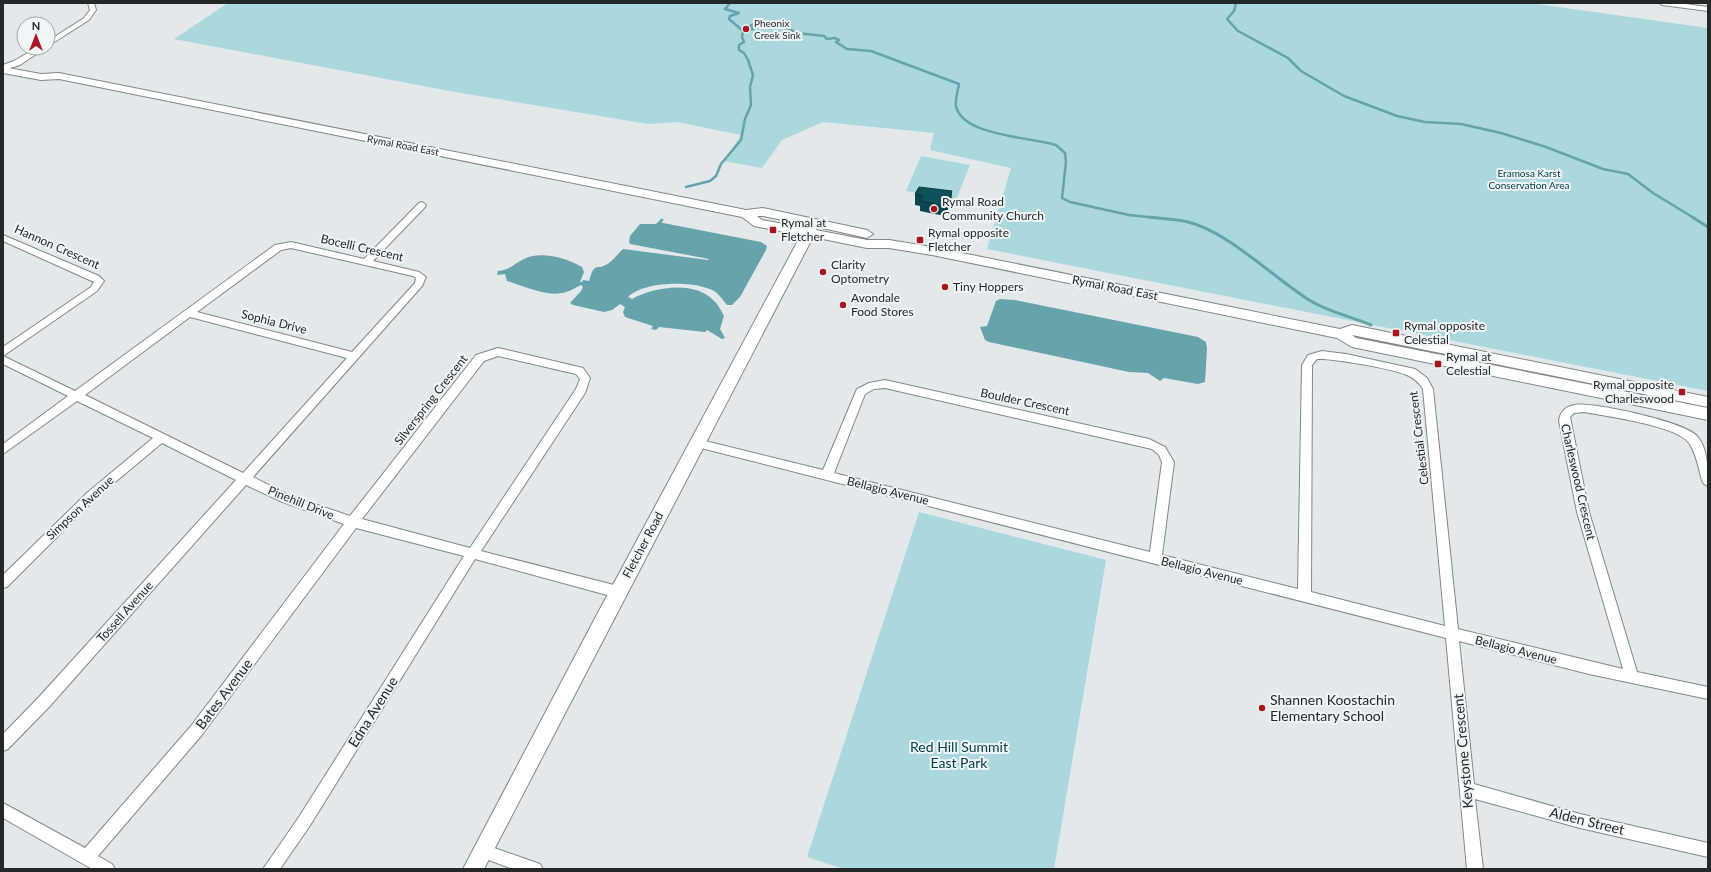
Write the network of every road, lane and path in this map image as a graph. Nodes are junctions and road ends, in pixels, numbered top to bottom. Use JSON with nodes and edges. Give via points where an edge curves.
{"nodes":[{"id":1,"x":91,"y":3,"type":"edge"},
{"id":2,"x":1662,"y":3,"type":"edge"},
{"id":3,"x":1708,"y":8,"type":"edge"},
{"id":4,"x":56,"y":39,"type":"edge"},
{"id":5,"x":28,"y":56,"type":"edge"},
{"id":6,"x":3,"y":60,"type":"edge"},
{"id":7,"x":17,"y":63,"type":"junction"},
{"id":8,"x":4,"y":71,"type":"edge"},
{"id":9,"x":59,"y":76,"type":"junction"},
{"id":10,"x":422,"y":205,"type":"dead end"},
{"id":11,"x":812,"y":228,"type":"junction"},
{"id":12,"x":3,"y":238,"type":"edge"},
{"id":13,"x":366,"y":262,"type":"junction"},
{"id":14,"x":187,"y":313,"type":"junction"},
{"id":15,"x":1341,"y":334,"type":"junction"},
{"id":16,"x":3,"y":352,"type":"edge"},
{"id":17,"x":354,"y":356,"type":"junction"},
{"id":18,"x":3,"y":360,"type":"edge"},
{"id":19,"x":76,"y":396,"type":"junction"},
{"id":20,"x":1708,"y":402,"type":"edge"},
{"id":21,"x":1708,"y":414,"type":"edge"},
{"id":22,"x":162,"y":438,"type":"junction"},
{"id":23,"x":698,"y":443,"type":"junction"},
{"id":24,"x":3,"y":450,"type":"edge"},
{"id":25,"x":827,"y":476,"type":"junction"},
{"id":26,"x":245,"y":478,"type":"junction"},
{"id":27,"x":1708,"y":481,"type":"edge"},
{"id":28,"x":353,"y":522,"type":"junction"},
{"id":29,"x":473,"y":553,"type":"junction"},
{"id":30,"x":1155,"y":559,"type":"junction"},
{"id":31,"x":3,"y":583,"type":"edge"},
{"id":32,"x":618,"y":592,"type":"junction"},
{"id":33,"x":1306,"y":597,"type":"junction"},
{"id":34,"x":1452,"y":634,"type":"junction"},
{"id":35,"x":1632,"y":677,"type":"junction"},
{"id":36,"x":1708,"y":693,"type":"edge"},
{"id":37,"x":3,"y":744,"type":"edge"},
{"id":38,"x":1466,"y":789,"type":"junction"},
{"id":39,"x":3,"y":810,"type":"edge"},
{"id":40,"x":1708,"y":850,"type":"edge"},
{"id":41,"x":483,"y":851,"type":"junction"},
{"id":42,"x":87,"y":857,"type":"junction"},
{"id":43,"x":107,"y":869,"type":"edge"},
{"id":44,"x":271,"y":869,"type":"edge"},
{"id":45,"x":473,"y":869,"type":"edge"},
{"id":46,"x":535,"y":869,"type":"edge"},
{"id":47,"x":1475,"y":869,"type":"edge"}],
"edges":[{"from":1,"to":4,"type":"street","via":[[93,10],[88,19]]},
{"from":2,"to":3,"type":"street"},
{"from":5,"to":7,"type":"street"},
{"from":6,"to":7,"type":"main road","name":"Rymal Road East"},
{"from":7,"to":8,"type":"street"},
{"from":7,"to":9,"type":"main road","name":"Rymal Road East","via":[[53,70]]},
{"from":8,"to":9,"type":"main road","name":"Rymal Road East","via":[[41,77]]},
{"from":9,"to":11,"type":"main road","name":"Rymal Road East","via":[[746,214],[758,223]]},
{"from":10,"to":13,"type":"street"},
{"from":11,"to":15,"type":"main road","name":"Rymal Road East","via":[[867,244],[889,244],[932,251]]},
{"from":11,"to":23,"type":"main road","name":"Fletcher Road"},
{"from":12,"to":16,"type":"street","name":"Hannon Crescent","via":[[100,281],[94,289]]},
{"from":13,"to":14,"type":"street","name":"Bocelli Crescent","via":[[291,245],[283,246],[275,249]]},
{"from":13,"to":17,"type":"street","name":"Bocelli Crescent","via":[[416,274],[422,280]]},
{"from":14,"to":17,"type":"street","name":"Sophia Drive"},
{"from":14,"to":19,"type":"street","name":"Bocelli Crescent"},
{"from":15,"to":20,"type":"main road","name":"Rymal Road East","via":[[1352,330]]},
{"from":15,"to":21,"type":"main road","name":"Rymal Road East","via":[[1352,342]]},
{"from":17,"to":26,"type":"street","name":"Bocelli Crescent"},
{"from":18,"to":19,"type":"street","name":"Pinehill Drive"},
{"from":19,"to":22,"type":"street","name":"Pinehill Drive"},
{"from":19,"to":24,"type":"street","name":"Bocelli Crescent"},
{"from":22,"to":26,"type":"street","name":"Pinehill Drive"},
{"from":22,"to":31,"type":"street","name":"Simpson Avenue","via":[[92,495]]},
{"from":23,"to":25,"type":"street","name":"Bellagio Avenue"},
{"from":23,"to":32,"type":"main road","name":"Fletcher Road"},
{"from":25,"to":30,"type":"street","name":"Bellagio Avenue"},
{"from":25,"to":30,"type":"street","name":"Boulder Crescent","via":[[861,392],[867,386],[876,384],[1149,443],[1159,447],[1168,462]]},
{"from":26,"to":28,"type":"street","name":"Pinehill Drive","via":[[293,502]]},
{"from":26,"to":37,"type":"street","name":"Tossell Avenue","via":[[44,702]]},
{"from":27,"to":35,"type":"street","name":"Charleswood Crescent","via":[[1693,439],[1677,428],[1584,408],[1568,410],[1564,415],[1583,512]]},
{"from":28,"to":29,"type":"street","name":"Pinehill Drive"},
{"from":28,"to":29,"type":"street","name":"Silverspring Crescent","via":[[485,355],[498,352],[579,371],[585,378],[581,390]]},
{"from":28,"to":42,"type":"street","name":"Bates Avenue","via":[[196,731]]},
{"from":29,"to":32,"type":"street","name":"Pinehill Drive"},
{"from":29,"to":44,"type":"street","name":"Edna Avenue","via":[[308,815]]},
{"from":30,"to":33,"type":"street","name":"Bellagio Avenue"},
{"from":32,"to":41,"type":"main road","name":"Fletcher Road"},
{"from":33,"to":34,"type":"street","name":"Bellagio Avenue"},
{"from":33,"to":34,"type":"street","name":"Celestial Crescent","via":[[1304,578],[1307,373],[1310,360],[1316,356],[1330,356],[1411,372],[1425,382],[1428,389]]},
{"from":34,"to":35,"type":"street","name":"Bellagio Avenue"},
{"from":34,"to":38,"type":"street","name":"Keystone Crescent"},
{"from":35,"to":36,"type":"street","name":"Bellagio Avenue"},
{"from":38,"to":40,"type":"street","name":"Alden Street","via":[[1580,821]]},
{"from":38,"to":47,"type":"street","name":"Keystone Crescent"},
{"from":39,"to":42,"type":"street"},
{"from":41,"to":45,"type":"main road","name":"Fletcher Road"},
{"from":41,"to":46,"type":"street"},
{"from":42,"to":43,"type":"street"}]}
